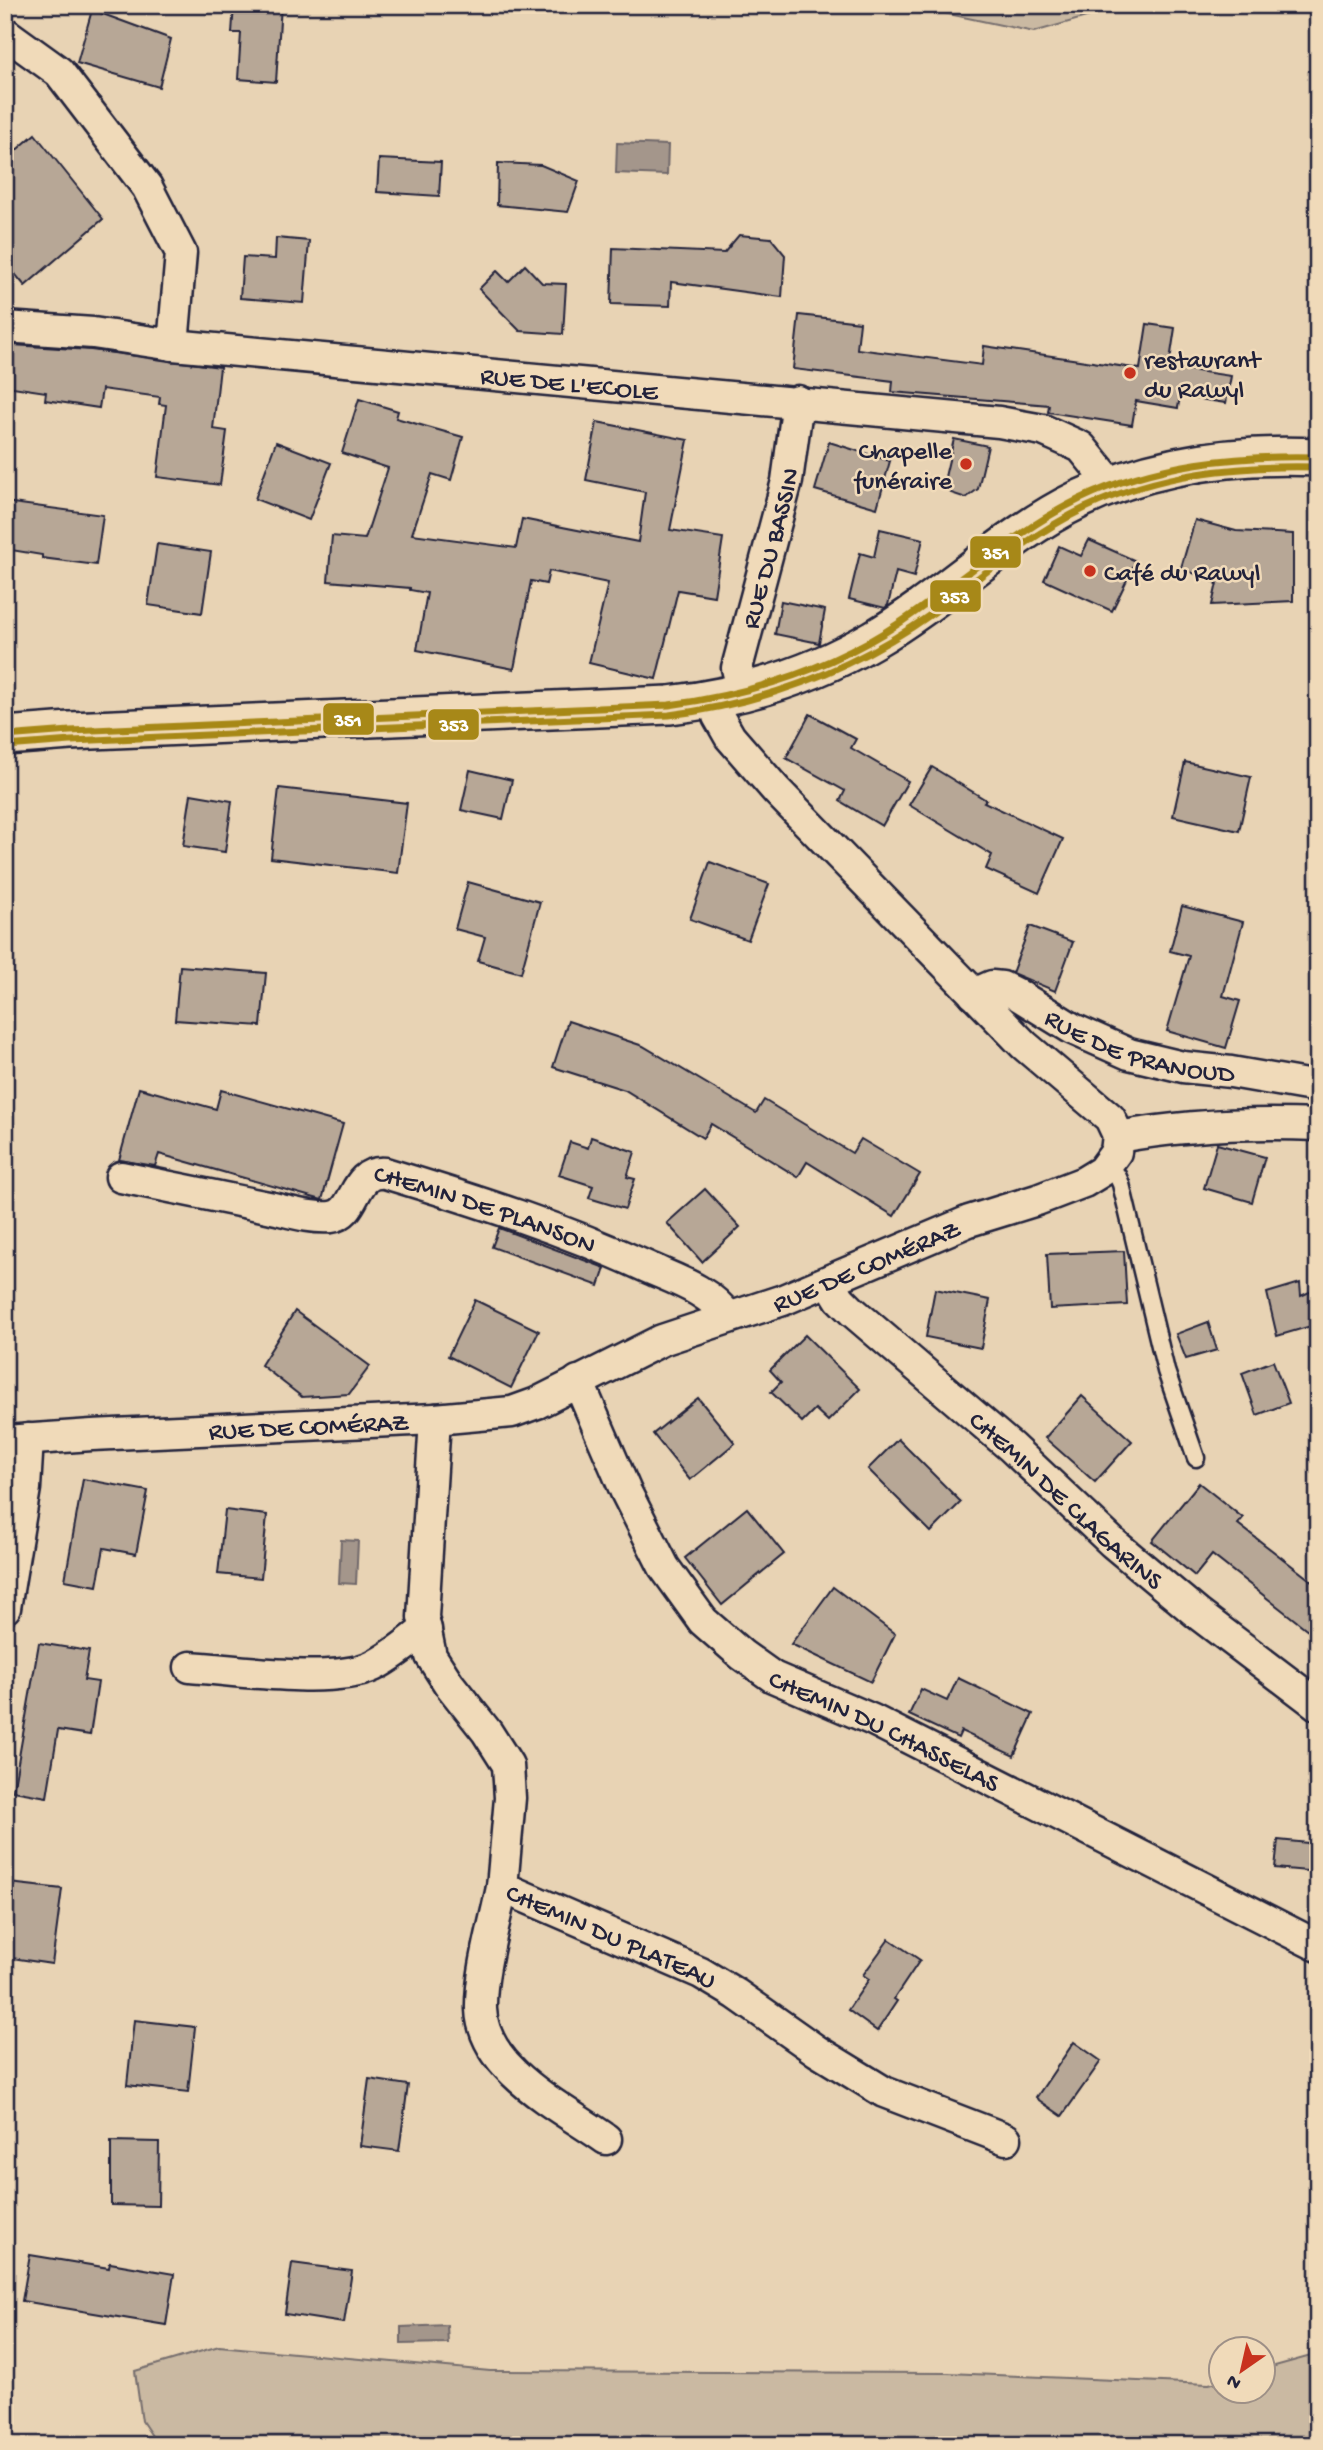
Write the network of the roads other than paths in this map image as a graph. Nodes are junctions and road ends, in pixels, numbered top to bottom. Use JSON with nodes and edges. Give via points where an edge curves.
{"nodes":[{"id":1,"x":5,"y":33,"type":"edge"},
{"id":2,"x":5,"y":327,"type":"edge"},
{"id":3,"x":173,"y":345,"type":"junction"},
{"id":4,"x":798,"y":401,"type":"junction"},
{"id":5,"x":1318,"y":457,"type":"edge"},
{"id":6,"x":1112,"y":485,"type":"junction"},
{"id":7,"x":729,"y":697,"type":"junction"},
{"id":8,"x":5,"y":736,"type":"edge"},
{"id":9,"x":974,"y":995,"type":"junction"},
{"id":10,"x":1318,"y":1087,"type":"edge"},
{"id":11,"x":1318,"y":1125,"type":"edge"},
{"id":12,"x":1113,"y":1151,"type":"junction"},
{"id":13,"x":121,"y":1177,"type":"dead end"},
{"id":14,"x":829,"y":1281,"type":"junction"},
{"id":15,"x":728,"y":1317,"type":"junction"},
{"id":16,"x":578,"y":1381,"type":"junction"},
{"id":17,"x":435,"y":1419,"type":"junction"},
{"id":18,"x":17,"y":1440,"type":"edge"},
{"id":19,"x":1196,"y":1458,"type":"dead end"},
{"id":20,"x":5,"y":1608,"type":"edge"},
{"id":21,"x":426,"y":1629,"type":"junction"},
{"id":22,"x":190,"y":1667,"type":"dead end"},
{"id":23,"x":1318,"y":1705,"type":"edge"},
{"id":24,"x":502,"y":1887,"type":"junction"},
{"id":25,"x":1318,"y":1946,"type":"edge"},
{"id":26,"x":606,"y":2139,"type":"dead end"},
{"id":27,"x":1006,"y":2139,"type":"dead end"}],
"edges":[{"from":1,"to":3,"type":"street","via":[[59,72],[147,187],[181,253]]},
{"from":2,"to":3,"type":"street","name":"RUE DE L'ECOLE","via":[[93,332]]},
{"from":3,"to":4,"type":"street","name":"RUE DE L'ECOLE"},
{"from":4,"to":6,"type":"street","name":"RUE DE L'ECOLE","via":[[1043,430],[1081,447]]},
{"from":4,"to":7,"type":"street","name":"RUE DU BASSIN","via":[[787,481]]},
{"from":5,"to":6,"type":"street","via":[[1229,457],[1142,474]]},
{"from":6,"to":7,"type":"street","via":[[1042,520],[875,638],[809,672]]},
{"from":7,"to":8,"type":"street","via":[[669,705]]},
{"from":7,"to":9,"type":"street","via":[[724,729],[750,762]]},
{"from":9,"to":10,"type":"street","name":"RUE DE PRANOUD","via":[[992,986],[1002,988],[1095,1040],[1153,1060]]},
{"from":9,"to":12,"type":"street","via":[[1039,1060],[1104,1112],[1113,1123]]},
{"from":11,"to":12,"type":"street","name":"RUE DE PRANOUD","via":[[1181,1128]]},
{"from":12,"to":14,"type":"street","name":"RUE DE COMÉRAZ","via":[[1093,1177],[1070,1189],[969,1221]]},
{"from":12,"to":19,"type":"lane","via":[[1166,1371]]},
{"from":13,"to":15,"type":"street","name":"CHEMIN DE PLANSON","via":[[333,1217],[345,1209],[368,1176],[385,1173],[558,1228],[611,1250],[705,1294]]},
{"from":14,"to":15,"type":"street","name":"RUE DE COMÉRAZ"},
{"from":14,"to":23,"type":"street","name":"CHEMIN DE CLAGARINS","via":[[852,1311],[1011,1447],[1113,1543]]},
{"from":15,"to":16,"type":"street","name":"RUE DE COMÉRAZ","via":[[662,1340]]},
{"from":16,"to":17,"type":"street","name":"RUE DE COMÉRAZ","via":[[512,1412]]},
{"from":16,"to":25,"type":"street","name":"CHEMIN DU CHASSELAS","via":[[664,1567],[704,1621],[742,1655],[773,1677],[873,1720]]},
{"from":17,"to":18,"type":"street","name":"RUE DE COMÉRAZ"},
{"from":17,"to":21,"type":"street","name":"CHEMIN DU PLATEAU","via":[[423,1617]]},
{"from":18,"to":20,"type":"street","via":[[25,1488]]},
{"from":21,"to":22,"type":"street","via":[[371,1667],[350,1673],[302,1675]]},
{"from":21,"to":24,"type":"street","name":"CHEMIN DU PLATEAU","via":[[437,1665],[508,1765],[510,1798]]},
{"from":24,"to":26,"type":"street","via":[[483,1985],[481,2010],[488,2043],[517,2077]]},
{"from":24,"to":27,"type":"street","name":"CHEMIN DU PLATEAU","via":[[701,1973],[884,2092]]}]}
